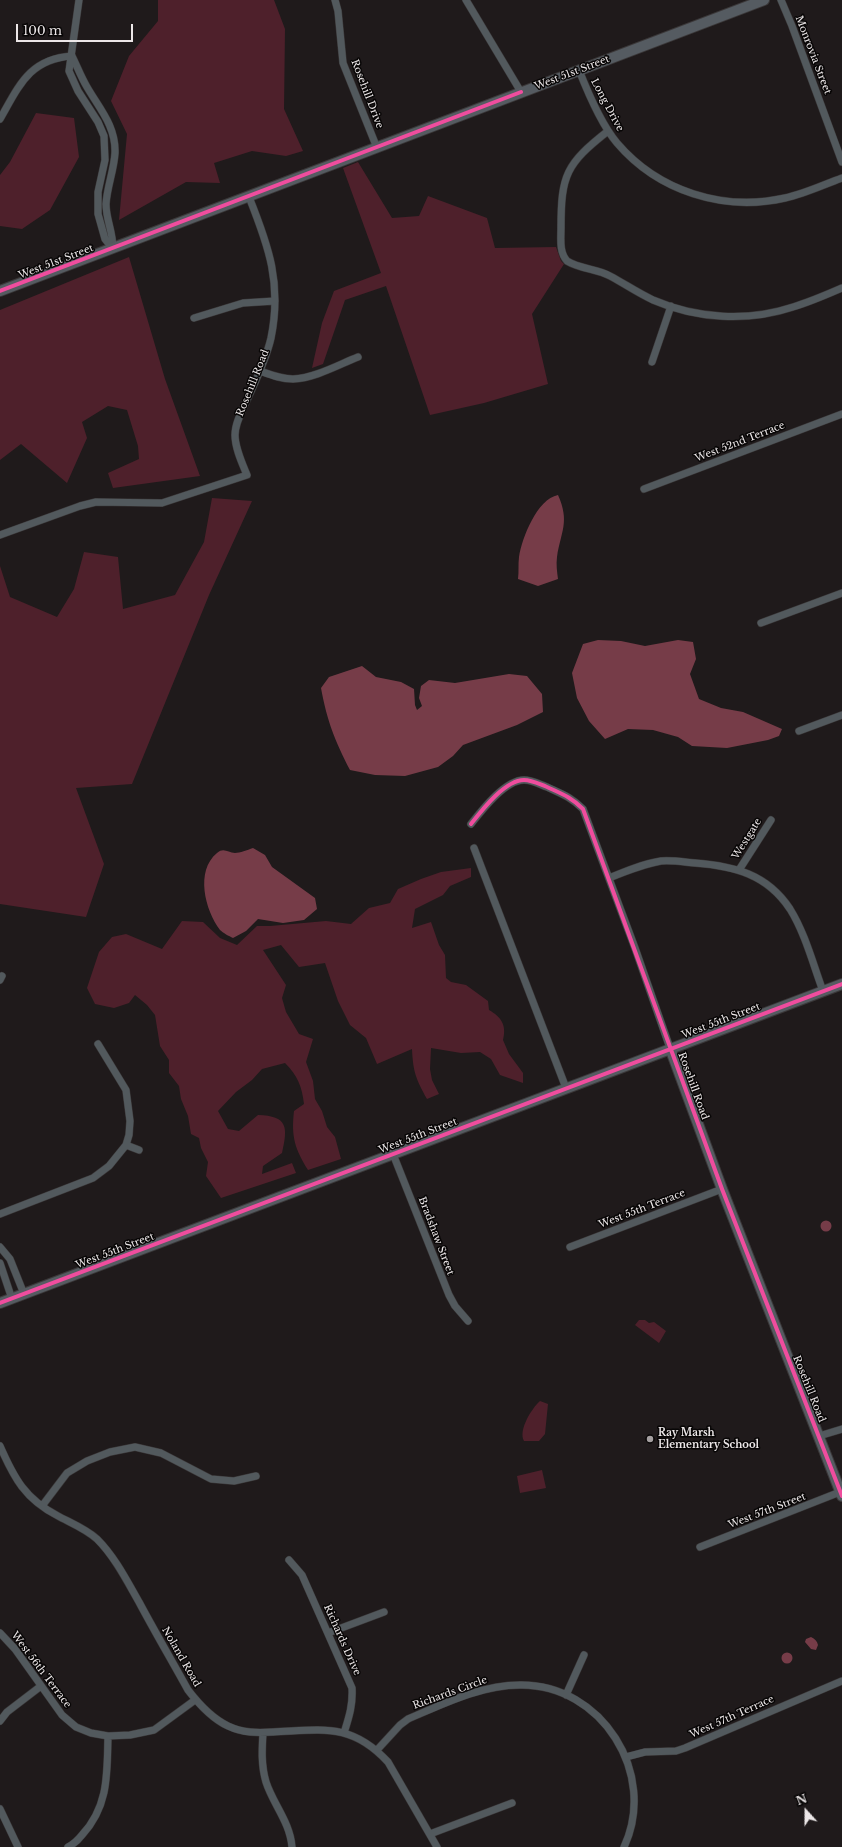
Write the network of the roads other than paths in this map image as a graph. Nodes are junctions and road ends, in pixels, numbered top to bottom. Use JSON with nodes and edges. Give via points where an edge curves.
{"nodes":[{"id":1,"x":79,"y":0,"type":"edge"},
{"id":2,"x":335,"y":0,"type":"edge"},
{"id":3,"x":466,"y":0,"type":"edge"},
{"id":4,"x":764,"y":0,"type":"edge"},
{"id":5,"x":781,"y":0,"type":"edge"},
{"id":6,"x":72,"y":56,"type":"junction"},
{"id":7,"x":579,"y":70,"type":"junction"},
{"id":8,"x":521,"y":92,"type":"junction"},
{"id":9,"x":97,"y":102,"type":"junction"},
{"id":10,"x":89,"y":107,"type":"junction"},
{"id":11,"x":0,"y":119,"type":"edge"},
{"id":12,"x":608,"y":131,"type":"junction"},
{"id":13,"x":377,"y":148,"type":"junction"},
{"id":14,"x":105,"y":155,"type":"junction"},
{"id":15,"x":115,"y":156,"type":"junction"},
{"id":16,"x":842,"y":162,"type":"edge"},
{"id":17,"x":842,"y":178,"type":"edge"},
{"id":18,"x":249,"y":197,"type":"junction"},
{"id":19,"x":113,"y":249,"type":"junction"},
{"id":20,"x":842,"y":288,"type":"edge"},
{"id":21,"x":0,"y":291,"type":"edge"},
{"id":22,"x":275,"y":301,"type":"junction"},
{"id":23,"x":671,"y":306,"type":"junction"},
{"id":24,"x":194,"y":318,"type":"dead end"},
{"id":25,"x":358,"y":357,"type":"dead end"},
{"id":26,"x":652,"y":362,"type":"dead end"},
{"id":27,"x":260,"y":371,"type":"junction"},
{"id":28,"x":842,"y":414,"type":"edge"},
{"id":29,"x":644,"y":489,"type":"dead end"},
{"id":30,"x":0,"y":535,"type":"edge"},
{"id":31,"x":842,"y":593,"type":"edge"},
{"id":32,"x":761,"y":624,"type":"dead end"},
{"id":33,"x":842,"y":715,"type":"edge"},
{"id":34,"x":799,"y":731,"type":"dead end"},
{"id":35,"x":771,"y":820,"type":"dead end"},
{"id":36,"x":471,"y":824,"type":"dead end"},
{"id":37,"x":474,"y":848,"type":"dead end"},
{"id":38,"x":739,"y":870,"type":"junction"},
{"id":39,"x":609,"y":878,"type":"junction"},
{"id":40,"x":842,"y":984,"type":"edge"},
{"id":41,"x":823,"y":991,"type":"junction"},
{"id":42,"x":98,"y":1044,"type":"dead end"},
{"id":43,"x":670,"y":1048,"type":"junction"},
{"id":44,"x":566,"y":1088,"type":"junction"},
{"id":45,"x":126,"y":1145,"type":"junction"},
{"id":46,"x":139,"y":1150,"type":"dead end"},
{"id":47,"x":393,"y":1154,"type":"junction"},
{"id":48,"x":722,"y":1189,"type":"junction"},
{"id":49,"x":0,"y":1214,"type":"edge"},
{"id":50,"x":0,"y":1247,"type":"edge"},
{"id":51,"x":570,"y":1247,"type":"dead end"},
{"id":52,"x":0,"y":1264,"type":"edge"},
{"id":53,"x":24,"y":1294,"type":"junction"},
{"id":54,"x":12,"y":1299,"type":"junction"},
{"id":55,"x":0,"y":1303,"type":"edge"},
{"id":56,"x":468,"y":1321,"type":"dead end"},
{"id":57,"x":842,"y":1429,"type":"edge"},
{"id":58,"x":819,"y":1436,"type":"junction"},
{"id":59,"x":0,"y":1446,"type":"edge"},
{"id":60,"x":256,"y":1476,"type":"dead end"},
{"id":61,"x":841,"y":1494,"type":"edge"},
{"id":62,"x":42,"y":1506,"type":"junction"},
{"id":63,"x":700,"y":1547,"type":"dead end"},
{"id":64,"x":289,"y":1560,"type":"dead end"},
{"id":65,"x":384,"y":1612,"type":"dead end"},
{"id":66,"x":0,"y":1633,"type":"edge"},
{"id":67,"x":328,"y":1633,"type":"junction"},
{"id":68,"x":584,"y":1655,"type":"dead end"},
{"id":69,"x":842,"y":1681,"type":"edge"},
{"id":70,"x":41,"y":1686,"type":"junction"},
{"id":71,"x":566,"y":1695,"type":"junction"},
{"id":72,"x":196,"y":1700,"type":"junction"},
{"id":73,"x":0,"y":1721,"type":"edge"},
{"id":74,"x":263,"y":1733,"type":"junction"},
{"id":75,"x":344,"y":1733,"type":"junction"},
{"id":76,"x":108,"y":1736,"type":"junction"},
{"id":77,"x":377,"y":1750,"type":"junction"},
{"id":78,"x":626,"y":1757,"type":"junction"},
{"id":79,"x":512,"y":1803,"type":"dead end"},
{"id":80,"x":0,"y":1809,"type":"edge"},
{"id":81,"x":430,"y":1834,"type":"junction"},
{"id":82,"x":18,"y":1847,"type":"edge"},
{"id":83,"x":68,"y":1847,"type":"edge"},
{"id":84,"x":292,"y":1847,"type":"edge"},
{"id":85,"x":437,"y":1847,"type":"edge"},
{"id":86,"x":624,"y":1847,"type":"edge"}],
"edges":[{"from":1,"to":6,"type":"street"},
{"from":2,"to":13,"type":"street","name":"Rosehill Drive","via":[[343,63]]},
{"from":3,"to":8,"type":"street"},
{"from":4,"to":7,"type":"street","name":"West 51st Street"},
{"from":5,"to":16,"type":"street","name":"Monrovia Street"},
{"from":6,"to":9,"type":"street","via":[[86,86]]},
{"from":6,"to":10,"type":"street","via":[[69,71]]},
{"from":6,"to":11,"type":"street","via":[[52,59],[28,75]]},
{"from":7,"to":8,"type":"street","name":"West 51st Street"},
{"from":7,"to":12,"type":"street","name":"Long Drive"},
{"from":8,"to":13,"type":"street","name":"West 51st Street"},
{"from":9,"to":10,"type":"street"},
{"from":9,"to":15,"type":"street","via":[[110,125],[115,143]]},
{"from":10,"to":14,"type":"street","via":[[102,129]]},
{"from":12,"to":17,"type":"street","name":"Long Drive","via":[[631,158],[647,171],[685,192],[706,198],[728,202],[764,202],[799,194]]},
{"from":12,"to":23,"type":"street","via":[[582,152],[569,169],[561,197],[561,249],[570,263],[598,270],[653,300]]},
{"from":13,"to":18,"type":"street","name":"West 51st Street"},
{"from":14,"to":15,"type":"street"},
{"from":14,"to":19,"type":"street","via":[[98,192],[98,214],[105,239]]},
{"from":15,"to":19,"type":"street","via":[[106,204],[113,235]]},
{"from":18,"to":19,"type":"street","name":"West 51st Street"},
{"from":18,"to":22,"type":"street","name":"Rosehill Road","via":[[271,257]]},
{"from":19,"to":21,"type":"street","name":"West 51st Street"},
{"from":20,"to":23,"type":"street","via":[[793,307],[762,314],[714,316]]},
{"from":22,"to":24,"type":"street","via":[[243,303]]},
{"from":22,"to":27,"type":"street","name":"Rosehill Road","via":[[271,340]]},
{"from":23,"to":26,"type":"street"},
{"from":25,"to":27,"type":"street","via":[[294,379]]},
{"from":27,"to":30,"type":"street","name":"Rosehill Road","via":[[239,419],[235,435],[247,475],[162,503],[96,502]]},
{"from":28,"to":29,"type":"street","name":"West 52nd Terrace"},
{"from":31,"to":32,"type":"street"},
{"from":33,"to":34,"type":"street"},
{"from":35,"to":38,"type":"street","name":"Westgate"},
{"from":36,"to":39,"type":"street","name":"Rosehill Road","via":[[500,792],[513,782],[530,780],[571,797],[583,809]]},
{"from":37,"to":44,"type":"street"},
{"from":38,"to":39,"type":"street","via":[[727,866],[670,861],[642,865]]},
{"from":38,"to":41,"type":"street","via":[[768,885],[790,909],[799,925]]},
{"from":39,"to":43,"type":"street","name":"Rosehill Road"},
{"from":40,"to":41,"type":"street","name":"West 55th Street"},
{"from":41,"to":43,"type":"street","name":"West 55th Street"},
{"from":42,"to":45,"type":"street","via":[[126,1090],[130,1121]]},
{"from":43,"to":44,"type":"street","name":"West 55th Street"},
{"from":43,"to":48,"type":"street","name":"Rosehill Road"},
{"from":44,"to":47,"type":"street","name":"West 55th Street"},
{"from":45,"to":46,"type":"street"},
{"from":45,"to":49,"type":"street","via":[[104,1171],[93,1178]]},
{"from":47,"to":53,"type":"street","name":"West 55th Street"},
{"from":47,"to":56,"type":"street","name":"Bradshaw Street","via":[[448,1295]]},
{"from":48,"to":51,"type":"street","name":"West 55th Terrace"},
{"from":48,"to":58,"type":"street","name":"Rosehill Road"},
{"from":50,"to":53,"type":"street","via":[[10,1259]]},
{"from":52,"to":54,"type":"street"},
{"from":53,"to":54,"type":"street","name":"West 55th Street"},
{"from":54,"to":55,"type":"street","name":"West 55th Street"},
{"from":57,"to":58,"type":"street"},
{"from":58,"to":61,"type":"street","name":"Rosehill Road"},
{"from":59,"to":62,"type":"street","name":"Noland Road","via":[[17,1482]]},
{"from":60,"to":62,"type":"street","via":[[234,1481],[211,1480],[161,1453],[135,1447],[110,1452],[66,1473]]},
{"from":61,"to":63,"type":"street","name":"West 57th Street"},
{"from":62,"to":72,"type":"street","name":"Noland Road","via":[[56,1516],[81,1527],[97,1539],[111,1556]]},
{"from":64,"to":67,"type":"street","name":"Richards Drive","via":[[302,1575]]},
{"from":65,"to":67,"type":"street"},
{"from":66,"to":70,"type":"street","name":"West 56th Terrace"},
{"from":67,"to":75,"type":"street","name":"Richards Drive","via":[[352,1688],[353,1702]]},
{"from":68,"to":71,"type":"street"},
{"from":69,"to":78,"type":"street","name":"West 57th Terrace","via":[[685,1748],[676,1751],[645,1752]]},
{"from":70,"to":73,"type":"street"},
{"from":70,"to":76,"type":"street","name":"West 56th Terrace","via":[[62,1715],[76,1727]]},
{"from":71,"to":77,"type":"street","name":"Richards Circle","via":[[521,1684],[482,1690],[408,1719]]},
{"from":71,"to":78,"type":"street","name":"Richards Circle","via":[[598,1716],[619,1742]]},
{"from":72,"to":74,"type":"street","name":"Noland Road","via":[[227,1726]]},
{"from":72,"to":76,"type":"street","name":"West 56th Terrace","via":[[154,1730],[130,1736]]},
{"from":74,"to":75,"type":"street","name":"Noland Road","via":[[318,1730]]},
{"from":74,"to":84,"type":"street","via":[[262,1756],[266,1782],[286,1822]]},
{"from":75,"to":77,"type":"street","name":"Noland Road","via":[[364,1741]]},
{"from":76,"to":83,"type":"street","via":[[106,1785],[100,1809],[87,1830]]},
{"from":77,"to":81,"type":"street","name":"Noland Road","via":[[388,1762]]},
{"from":78,"to":86,"type":"street","name":"Richards Circle","via":[[634,1794],[632,1824]]},
{"from":79,"to":81,"type":"street"},
{"from":80,"to":82,"type":"street"},
{"from":81,"to":85,"type":"street","name":"Noland Road"}]}
